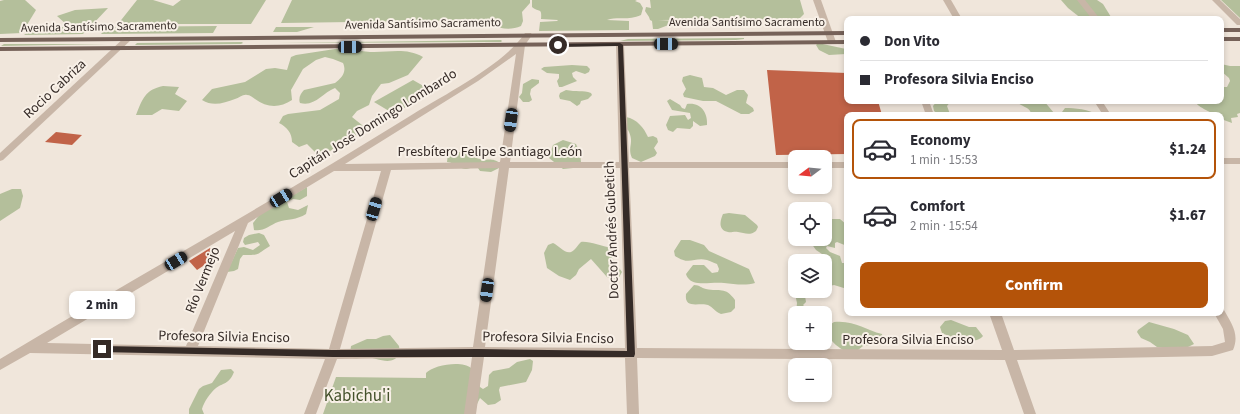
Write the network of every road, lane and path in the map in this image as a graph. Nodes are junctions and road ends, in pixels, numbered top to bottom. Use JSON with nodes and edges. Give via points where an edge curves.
{"nodes":[{"id":1,"x":817,"y":0,"type":"edge"},
{"id":2,"x":947,"y":0,"type":"edge"},
{"id":3,"x":1081,"y":0,"type":"edge"},
{"id":4,"x":1216,"y":0,"type":"edge"},
{"id":5,"x":956,"y":16,"type":"edge"},
{"id":6,"x":1094,"y":16,"type":"edge"},
{"id":7,"x":1240,"y":23,"type":"edge"},
{"id":8,"x":1224,"y":30,"type":"edge"},
{"id":9,"x":1240,"y":30,"type":"edge"},
{"id":10,"x":829,"y":33,"type":"junction"},
{"id":11,"x":844,"y":33,"type":"edge"},
{"id":12,"x":128,"y":39,"type":"junction"},
{"id":13,"x":1224,"y":39,"type":"edge"},
{"id":14,"x":1240,"y":39,"type":"edge"},
{"id":15,"x":0,"y":40,"type":"edge"},
{"id":16,"x":525,"y":40,"type":"junction"},
{"id":17,"x":832,"y":42,"type":"junction"},
{"id":18,"x":844,"y":42,"type":"edge"},
{"id":19,"x":620,"y":45,"type":"junction"},
{"id":20,"x":117,"y":48,"type":"junction"},
{"id":21,"x":0,"y":49,"type":"edge"},
{"id":22,"x":0,"y":158,"type":"edge"},
{"id":23,"x":1224,"y":161,"type":"edge"},
{"id":24,"x":1240,"y":161,"type":"edge"},
{"id":25,"x":505,"y":165,"type":"junction"},
{"id":26,"x":788,"y":165,"type":"edge"},
{"id":27,"x":832,"y":165,"type":"edge"},
{"id":28,"x":844,"y":165,"type":"edge"},
{"id":29,"x":387,"y":166,"type":"junction"},
{"id":30,"x":625,"y":166,"type":"junction"},
{"id":31,"x":330,"y":168,"type":"junction"},
{"id":32,"x":244,"y":221,"type":"junction"},
{"id":33,"x":996,"y":316,"type":"edge"},
{"id":34,"x":1222,"y":316,"type":"edge"},
{"id":35,"x":28,"y":348,"type":"junction"},
{"id":36,"x":190,"y":351,"type":"junction"},
{"id":37,"x":478,"y":352,"type":"junction"},
{"id":38,"x":333,"y":354,"type":"junction"},
{"id":39,"x":631,"y":354,"type":"junction"},
{"id":40,"x":1008,"y":355,"type":"junction"},
{"id":41,"x":2,"y":361,"type":"edge"},
{"id":42,"x":310,"y":414,"type":"edge"},
{"id":43,"x":470,"y":414,"type":"edge"},
{"id":44,"x":633,"y":414,"type":"edge"},
{"id":45,"x":1030,"y":414,"type":"edge"}],
"edges":[{"from":1,"to":10,"type":"street"},
{"from":2,"to":5,"type":"street"},
{"from":3,"to":6,"type":"street"},
{"from":4,"to":7,"type":"street"},
{"from":8,"to":9,"type":"main road"},
{"from":10,"to":11,"type":"main road","name":"Avenida Santísimo Sacramento"},
{"from":10,"to":16,"type":"main road","name":"Avenida Santísimo Sacramento"},
{"from":10,"to":17,"type":"street"},
{"from":12,"to":15,"type":"main road","name":"Avenida Santísimo Sacramento"},
{"from":12,"to":16,"type":"main road","name":"Avenida Santísimo Sacramento"},
{"from":12,"to":20,"type":"street","name":"Rocio Cabriza"},
{"from":13,"to":14,"type":"main road"},
{"from":16,"to":19,"type":"main road","name":"Avenida Santísimo Sacramento"},
{"from":16,"to":20,"type":"main road","name":"Avenida Santísimo Sacramento"},
{"from":16,"to":25,"type":"street"},
{"from":16,"to":31,"type":"street","name":"Capitán José Domingo Lombardo","via":[[511,55]]},
{"from":17,"to":18,"type":"main road","name":"Avenida Santísimo Sacramento"},
{"from":17,"to":19,"type":"main road","name":"Avenida Santísimo Sacramento"},
{"from":19,"to":30,"type":"street","name":"Doctor Andrés Gubetich"},
{"from":20,"to":21,"type":"main road","name":"Avenida Santísimo Sacramento"},
{"from":20,"to":22,"type":"street","name":"Rocio Cabriza"},
{"from":23,"to":24,"type":"street"},
{"from":25,"to":29,"type":"street","name":"Presbítero Felipe Santiago León"},
{"from":25,"to":30,"type":"street","name":"Presbítero Felipe Santiago León"},
{"from":25,"to":37,"type":"street"},
{"from":26,"to":30,"type":"street","name":"Presbítero Felipe Santiago León"},
{"from":27,"to":28,"type":"street"},
{"from":29,"to":31,"type":"street","name":"Presbítero Felipe Santiago León"},
{"from":29,"to":38,"type":"street"},
{"from":30,"to":39,"type":"street","name":"Doctor Andrés Gubetich"},
{"from":31,"to":32,"type":"street","name":"Capitán José Domingo Lombardo"},
{"from":32,"to":35,"type":"street","name":"Capitán José Domingo Lombardo"},
{"from":32,"to":36,"type":"street","name":"Río Vermejo"},
{"from":33,"to":40,"type":"street"},
{"from":34,"to":40,"type":"street","name":"Profesora Silvia Enciso","via":[[1230,330],[1232,341],[1229,346],[1212,351]]},
{"from":35,"to":36,"type":"street","name":"Profesora Silvia Enciso"},
{"from":35,"to":41,"type":"street","name":"Capitán José Domingo Lombardo"},
{"from":36,"to":38,"type":"street","name":"Profesora Silvia Enciso"},
{"from":37,"to":38,"type":"street","name":"Profesora Silvia Enciso"},
{"from":37,"to":39,"type":"street","name":"Profesora Silvia Enciso"},
{"from":37,"to":43,"type":"street"},
{"from":38,"to":42,"type":"street"},
{"from":39,"to":40,"type":"street","name":"Profesora Silvia Enciso"},
{"from":39,"to":44,"type":"street","name":"Doctor Andrés Gubetich"},
{"from":40,"to":45,"type":"street"}]}
